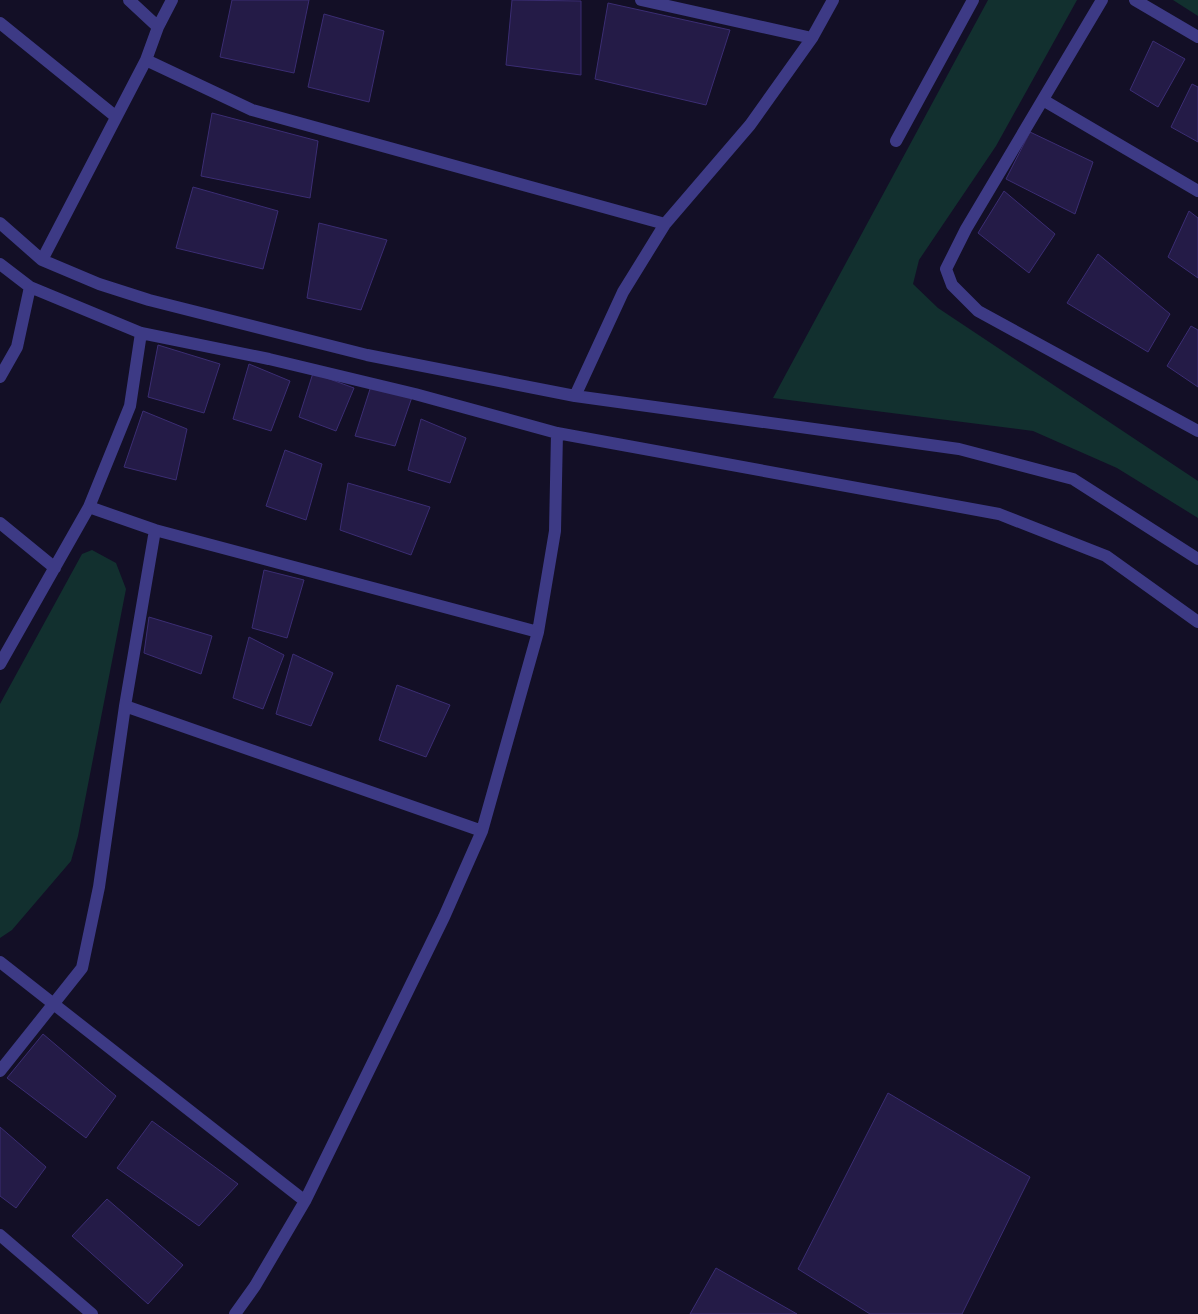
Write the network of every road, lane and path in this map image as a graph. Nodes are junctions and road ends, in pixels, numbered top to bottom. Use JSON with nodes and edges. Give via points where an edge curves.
{"nodes":[{"id":1,"x":129,"y":0,"type":"edge"},
{"id":2,"x":172,"y":0,"type":"edge"},
{"id":3,"x":641,"y":0,"type":"edge"},
{"id":4,"x":833,"y":0,"type":"edge"},
{"id":5,"x":973,"y":0,"type":"edge"},
{"id":6,"x":1102,"y":0,"type":"edge"},
{"id":7,"x":1135,"y":0,"type":"edge"},
{"id":8,"x":0,"y":23,"type":"edge"},
{"id":9,"x":158,"y":27,"type":"junction"},
{"id":10,"x":1198,"y":37,"type":"edge"},
{"id":11,"x":812,"y":38,"type":"junction"},
{"id":12,"x":146,"y":60,"type":"junction"},
{"id":13,"x":1043,"y":100,"type":"junction"},
{"id":14,"x":115,"y":116,"type":"junction"},
{"id":15,"x":896,"y":141,"type":"dead end"},
{"id":16,"x":1198,"y":191,"type":"edge"},
{"id":17,"x":0,"y":223,"type":"edge"},
{"id":18,"x":666,"y":224,"type":"junction"},
{"id":19,"x":42,"y":260,"type":"junction"},
{"id":20,"x":0,"y":264,"type":"edge"},
{"id":21,"x":30,"y":287,"type":"junction"},
{"id":22,"x":141,"y":333,"type":"junction"},
{"id":23,"x":0,"y":378,"type":"edge"},
{"id":24,"x":575,"y":396,"type":"junction"},
{"id":25,"x":1198,"y":431,"type":"edge"},
{"id":26,"x":557,"y":433,"type":"junction"},
{"id":27,"x":89,"y":507,"type":"junction"},
{"id":28,"x":0,"y":523,"type":"edge"},
{"id":29,"x":155,"y":530,"type":"junction"},
{"id":30,"x":1198,"y":559,"type":"edge"},
{"id":31,"x":55,"y":568,"type":"junction"},
{"id":32,"x":1198,"y":622,"type":"edge"},
{"id":33,"x":538,"y":632,"type":"junction"},
{"id":34,"x":0,"y":664,"type":"edge"},
{"id":35,"x":125,"y":706,"type":"junction"},
{"id":36,"x":482,"y":831,"type":"junction"},
{"id":37,"x":0,"y":962,"type":"edge"},
{"id":38,"x":54,"y":1004,"type":"junction"},
{"id":39,"x":0,"y":1070,"type":"edge"},
{"id":40,"x":305,"y":1201,"type":"junction"},
{"id":41,"x":0,"y":1235,"type":"edge"},
{"id":42,"x":92,"y":1314,"type":"edge"},
{"id":43,"x":235,"y":1314,"type":"edge"}],
"edges":[{"from":1,"to":9,"type":"street"},
{"from":2,"to":9,"type":"street"},
{"from":3,"to":11,"type":"street"},
{"from":4,"to":11,"type":"street"},
{"from":5,"to":15,"type":"street"},
{"from":6,"to":13,"type":"street"},
{"from":7,"to":10,"type":"street"},
{"from":8,"to":14,"type":"street"},
{"from":9,"to":12,"type":"street"},
{"from":11,"to":18,"type":"street","via":[[750,126]]},
{"from":12,"to":14,"type":"street"},
{"from":12,"to":18,"type":"street","via":[[252,110]]},
{"from":13,"to":16,"type":"street"},
{"from":13,"to":25,"type":"street","via":[[966,229],[946,270],[952,285],[978,311]]},
{"from":14,"to":19,"type":"street"},
{"from":17,"to":19,"type":"street"},
{"from":18,"to":24,"type":"street","via":[[623,292]]},
{"from":19,"to":24,"type":"street","via":[[132,294],[329,346]]},
{"from":20,"to":21,"type":"street"},
{"from":21,"to":22,"type":"street"},
{"from":21,"to":23,"type":"street","via":[[18,348]]},
{"from":22,"to":26,"type":"street","via":[[415,394]]},
{"from":22,"to":27,"type":"street","via":[[130,406]]},
{"from":24,"to":30,"type":"street","via":[[959,449],[1073,479]]},
{"from":26,"to":32,"type":"street","via":[[999,514],[1106,556]]},
{"from":26,"to":33,"type":"street","via":[[556,531]]},
{"from":27,"to":29,"type":"street"},
{"from":27,"to":31,"type":"street"},
{"from":28,"to":31,"type":"street"},
{"from":29,"to":33,"type":"street"},
{"from":29,"to":35,"type":"street"},
{"from":31,"to":34,"type":"street"},
{"from":33,"to":36,"type":"street"},
{"from":35,"to":36,"type":"street"},
{"from":35,"to":38,"type":"street","via":[[99,887],[82,968]]},
{"from":36,"to":40,"type":"street","via":[[444,917]]},
{"from":37,"to":38,"type":"street"},
{"from":38,"to":39,"type":"street"},
{"from":38,"to":40,"type":"street"},
{"from":40,"to":43,"type":"street"},
{"from":41,"to":42,"type":"street"}]}
